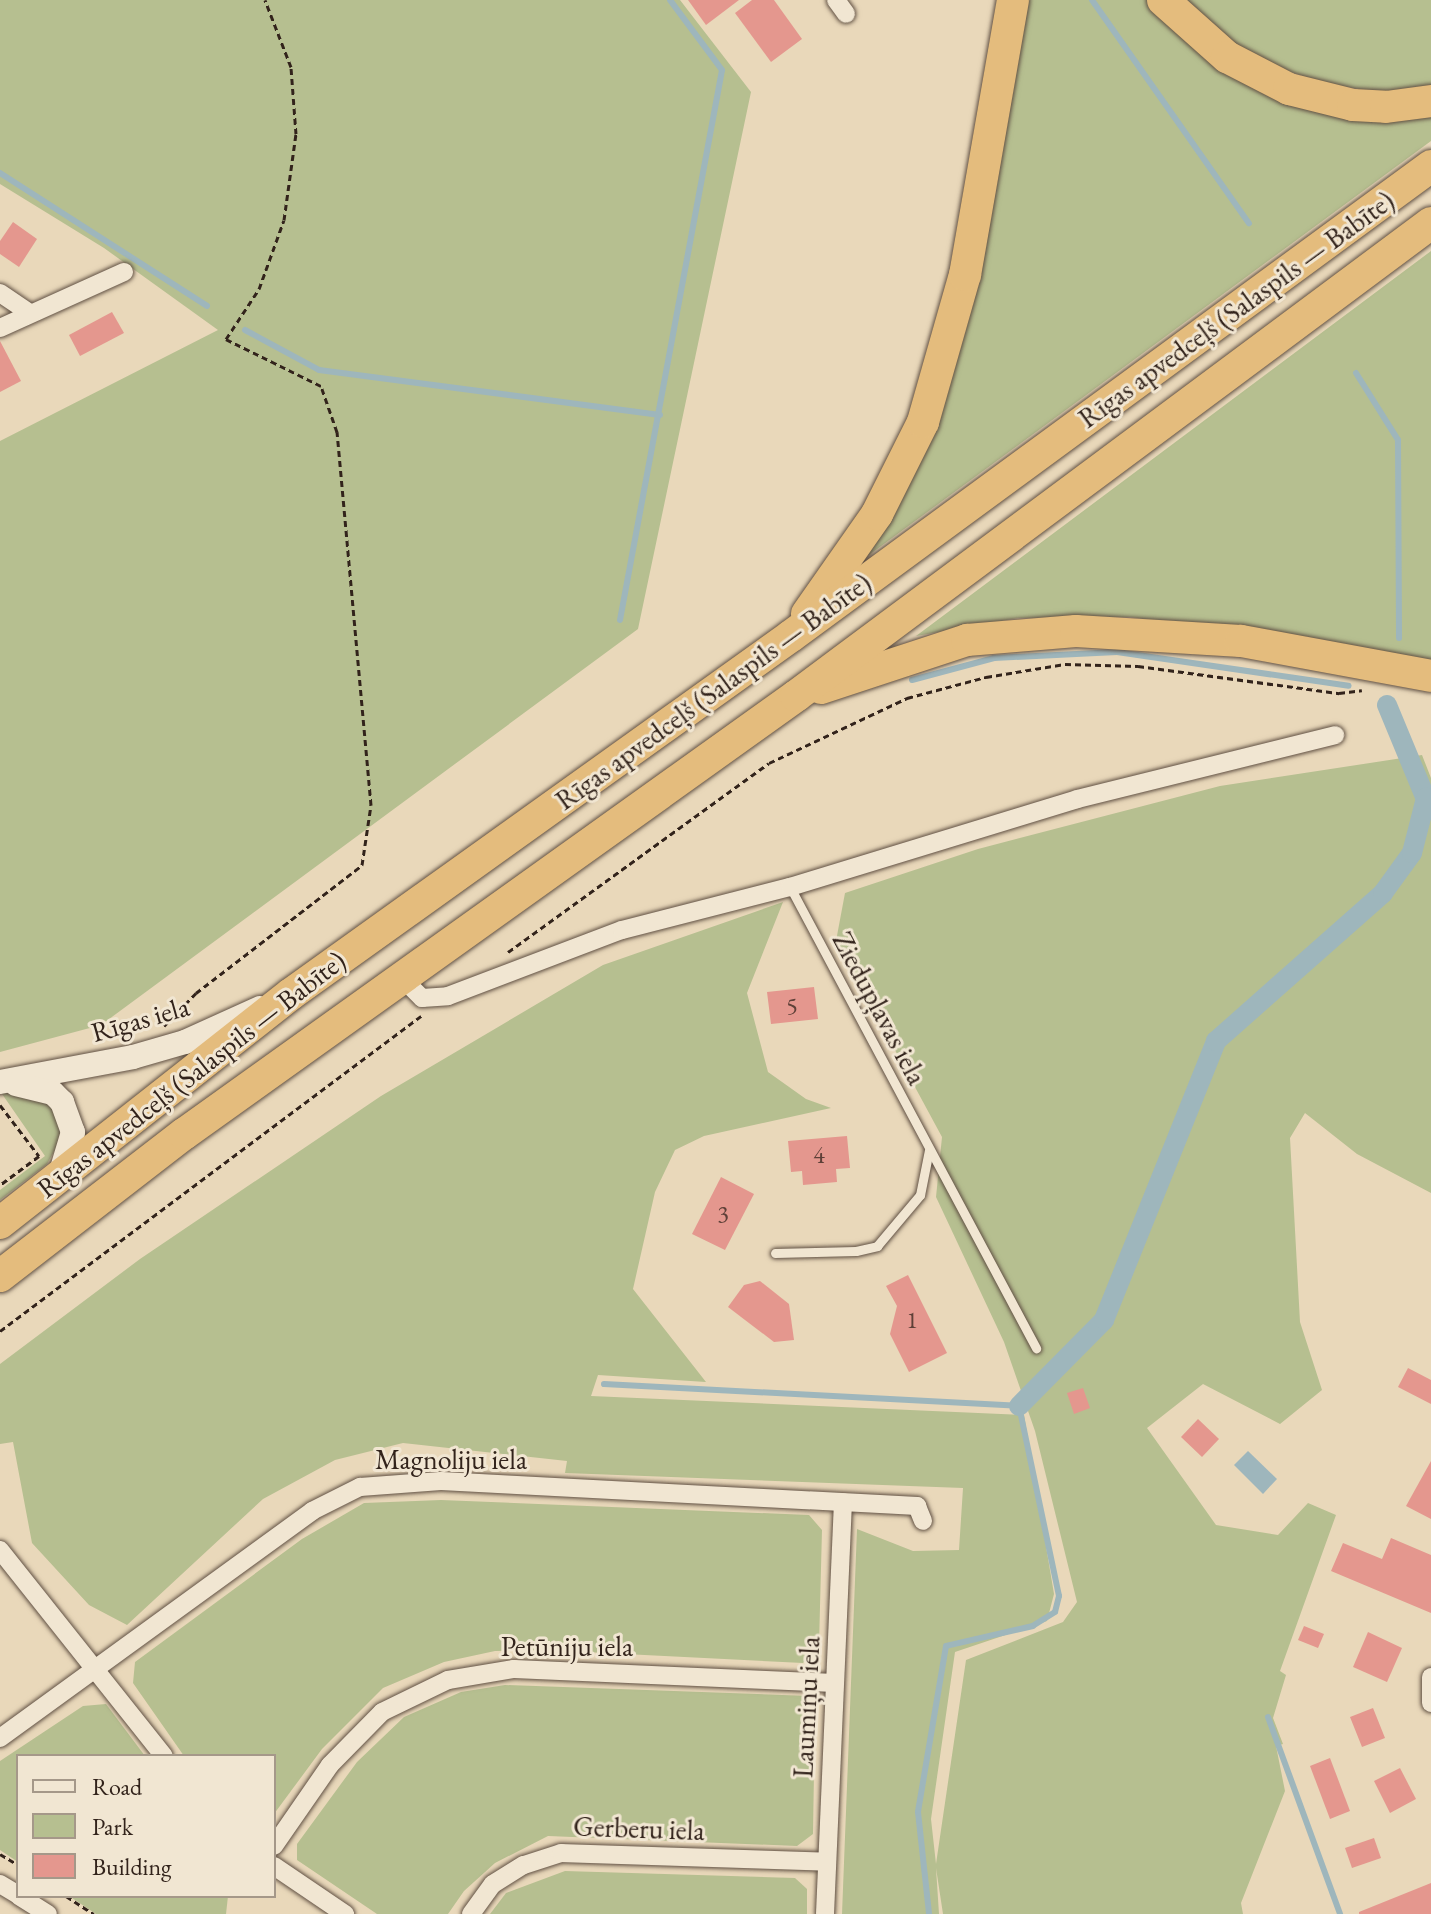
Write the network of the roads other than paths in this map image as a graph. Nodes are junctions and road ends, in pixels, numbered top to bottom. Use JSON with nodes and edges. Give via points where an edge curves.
{"nodes":[{"id":1,"x":1013,"y":0,"type":"edge"},
{"id":2,"x":1163,"y":0,"type":"edge"},
{"id":3,"x":1431,"y":101,"type":"edge"},
{"id":4,"x":1431,"y":166,"type":"edge"},
{"id":5,"x":1431,"y":223,"type":"edge"},
{"id":6,"x":124,"y":272,"type":"dead end"},
{"id":7,"x":0,"y":293,"type":"edge"},
{"id":8,"x":30,"y":313,"type":"junction"},
{"id":9,"x":0,"y":328,"type":"edge"},
{"id":10,"x":791,"y":636,"type":"junction"},
{"id":11,"x":1431,"y":676,"type":"edge"},
{"id":12,"x":796,"y":696,"type":"junction"},
{"id":13,"x":1335,"y":735,"type":"dead end"},
{"id":14,"x":790,"y":887,"type":"junction"},
{"id":15,"x":403,"y":979,"type":"junction"},
{"id":16,"x":291,"y":994,"type":"junction"},
{"id":17,"x":1,"y":1089,"type":"edge"},
{"id":18,"x":929,"y":1150,"type":"junction"},
{"id":19,"x":61,"y":1172,"type":"junction"},
{"id":20,"x":0,"y":1223,"type":"edge"},
{"id":21,"x":775,"y":1253,"type":"dead end"},
{"id":22,"x":0,"y":1276,"type":"edge"},
{"id":23,"x":1036,"y":1348,"type":"dead end"},
{"id":24,"x":843,"y":1502,"type":"junction"},
{"id":25,"x":923,"y":1521,"type":"dead end"},
{"id":26,"x":0,"y":1550,"type":"edge"},
{"id":27,"x":97,"y":1672,"type":"junction"},
{"id":28,"x":1431,"y":1677,"type":"edge"},
{"id":29,"x":835,"y":1683,"type":"junction"},
{"id":30,"x":1431,"y":1703,"type":"edge"},
{"id":31,"x":0,"y":1738,"type":"edge"},
{"id":32,"x":162,"y":1754,"type":"edge"},
{"id":33,"x":276,"y":1843,"type":"edge"},
{"id":34,"x":827,"y":1862,"type":"junction"},
{"id":35,"x":276,"y":1867,"type":"edge"},
{"id":36,"x":19,"y":1898,"type":"edge"},
{"id":37,"x":48,"y":1914,"type":"edge"},
{"id":38,"x":345,"y":1914,"type":"edge"},
{"id":39,"x":471,"y":1914,"type":"edge"},
{"id":40,"x":825,"y":1914,"type":"edge"}],
"edges":[{"from":1,"to":10,"type":"highway","via":[[965,275],[923,422],[877,514]]},
{"from":2,"to":3,"type":"highway","via":[[1227,57],[1289,89],[1353,105]]},
{"from":4,"to":10,"type":"highway","name":"Rīgas apvedceļš (Salaspils — Babīte)"},
{"from":5,"to":12,"type":"highway","name":"Rīgas apvedceļš (Salaspils — Babīte)"},
{"from":6,"to":8,"type":"street"},
{"from":7,"to":8,"type":"street"},
{"from":8,"to":9,"type":"street"},
{"from":10,"to":16,"type":"highway","name":"Rīgas apvedceļš (Salaspils — Babīte)"},
{"from":11,"to":12,"type":"highway","via":[[1241,641],[1076,631],[967,640]]},
{"from":12,"to":15,"type":"highway","name":"Rīgas apvedceļš (Salaspils — Babīte)"},
{"from":13,"to":14,"type":"street","via":[[1077,799]]},
{"from":14,"to":15,"type":"street","via":[[622,930],[448,996],[422,998]]},
{"from":14,"to":18,"type":"lane","name":"Ziedupļavas iela"},
{"from":15,"to":22,"type":"highway","name":"Rīgas apvedceļš (Salaspils — Babīte)","via":[[184,1134]]},
{"from":16,"to":17,"type":"main road","name":"Rīgas iela","via":[[185,1042]]},
{"from":16,"to":19,"type":"highway","name":"Rīgas apvedceļš (Salaspils — Babīte)"},
{"from":17,"to":19,"type":"main road","via":[[40,1088],[62,1102],[73,1132]]},
{"from":18,"to":21,"type":"lane","via":[[920,1195],[877,1246]]},
{"from":18,"to":23,"type":"lane","name":"Ziedupļavas iela"},
{"from":19,"to":20,"type":"highway","name":"Rīgas apvedceļš (Salaspils — Babīte)"},
{"from":24,"to":25,"type":"street","name":"Magnoliju iela","via":[[917,1506]]},
{"from":24,"to":27,"type":"street","name":"Magnoliju iela","via":[[441,1481],[360,1487],[312,1511]]},
{"from":24,"to":29,"type":"street","name":"Laumiņu iela"},
{"from":26,"to":27,"type":"street"},
{"from":27,"to":31,"type":"street","name":"Magnoliju iela"},
{"from":27,"to":32,"type":"street"},
{"from":28,"to":30,"type":"street"},
{"from":29,"to":33,"type":"street","name":"Petūniju iela","via":[[514,1669],[448,1680],[382,1712],[330,1765]]},
{"from":29,"to":34,"type":"street","name":"Laumiņu iela"},
{"from":34,"to":39,"type":"street","name":"Gerberu iela","via":[[561,1853],[524,1865],[493,1884]]},
{"from":34,"to":40,"type":"street","name":"Laumiņu iela"},
{"from":35,"to":38,"type":"street"},
{"from":36,"to":37,"type":"street"}]}
